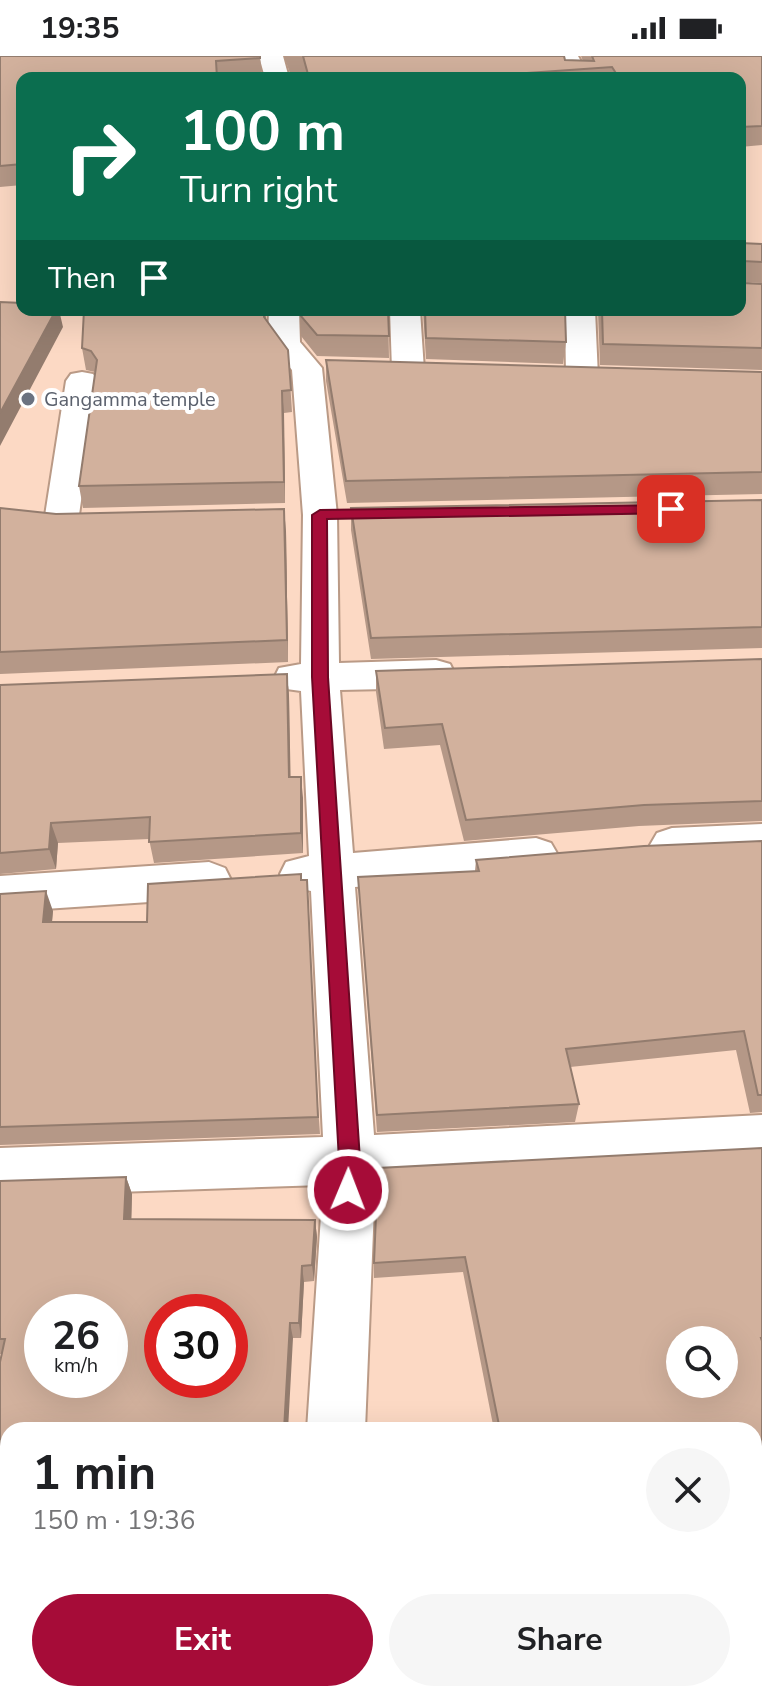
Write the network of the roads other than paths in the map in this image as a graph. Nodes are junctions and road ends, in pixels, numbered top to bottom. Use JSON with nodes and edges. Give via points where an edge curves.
{"nodes":[{"id":1,"x":284,"y":316,"type":"edge"},
{"id":2,"x":404,"y":316,"type":"edge"},
{"id":3,"x":582,"y":316,"type":"edge"},
{"id":4,"x":440,"y":371,"type":"edge"},
{"id":5,"x":550,"y":376,"type":"edge"},
{"id":6,"x":82,"y":381,"type":"dead end"},
{"id":7,"x":61,"y":520,"type":"edge"},
{"id":8,"x":478,"y":672,"type":"edge"},
{"id":9,"x":320,"y":677,"type":"junction"},
{"id":10,"x":256,"y":680,"type":"edge"},
{"id":11,"x":762,"y":841,"type":"edge"},
{"id":12,"x":639,"y":846,"type":"edge"},
{"id":13,"x":578,"y":852,"type":"edge"},
{"id":14,"x":332,"y":872,"type":"junction"},
{"id":15,"x":0,"y":894,"type":"edge"},
{"id":16,"x":762,"y":1138,"type":"edge"},
{"id":17,"x":350,"y":1160,"type":"junction"},
{"id":18,"x":0,"y":1172,"type":"edge"},
{"id":19,"x":336,"y":1422,"type":"edge"}],
"edges":[{"from":1,"to":9,"type":"street","via":[[286,345],[321,368]]},
{"from":2,"to":4,"type":"street","via":[[394,369]]},
{"from":3,"to":5,"type":"street","via":[[597,378]]},
{"from":6,"to":7,"type":"street"},
{"from":8,"to":9,"type":"street"},
{"from":9,"to":10,"type":"street"},
{"from":9,"to":14,"type":"street"},
{"from":11,"to":12,"type":"street"},
{"from":13,"to":14,"type":"street"},
{"from":14,"to":15,"type":"street"},
{"from":14,"to":17,"type":"street"},
{"from":16,"to":17,"type":"street"},
{"from":17,"to":18,"type":"street"},
{"from":17,"to":19,"type":"street"}]}
